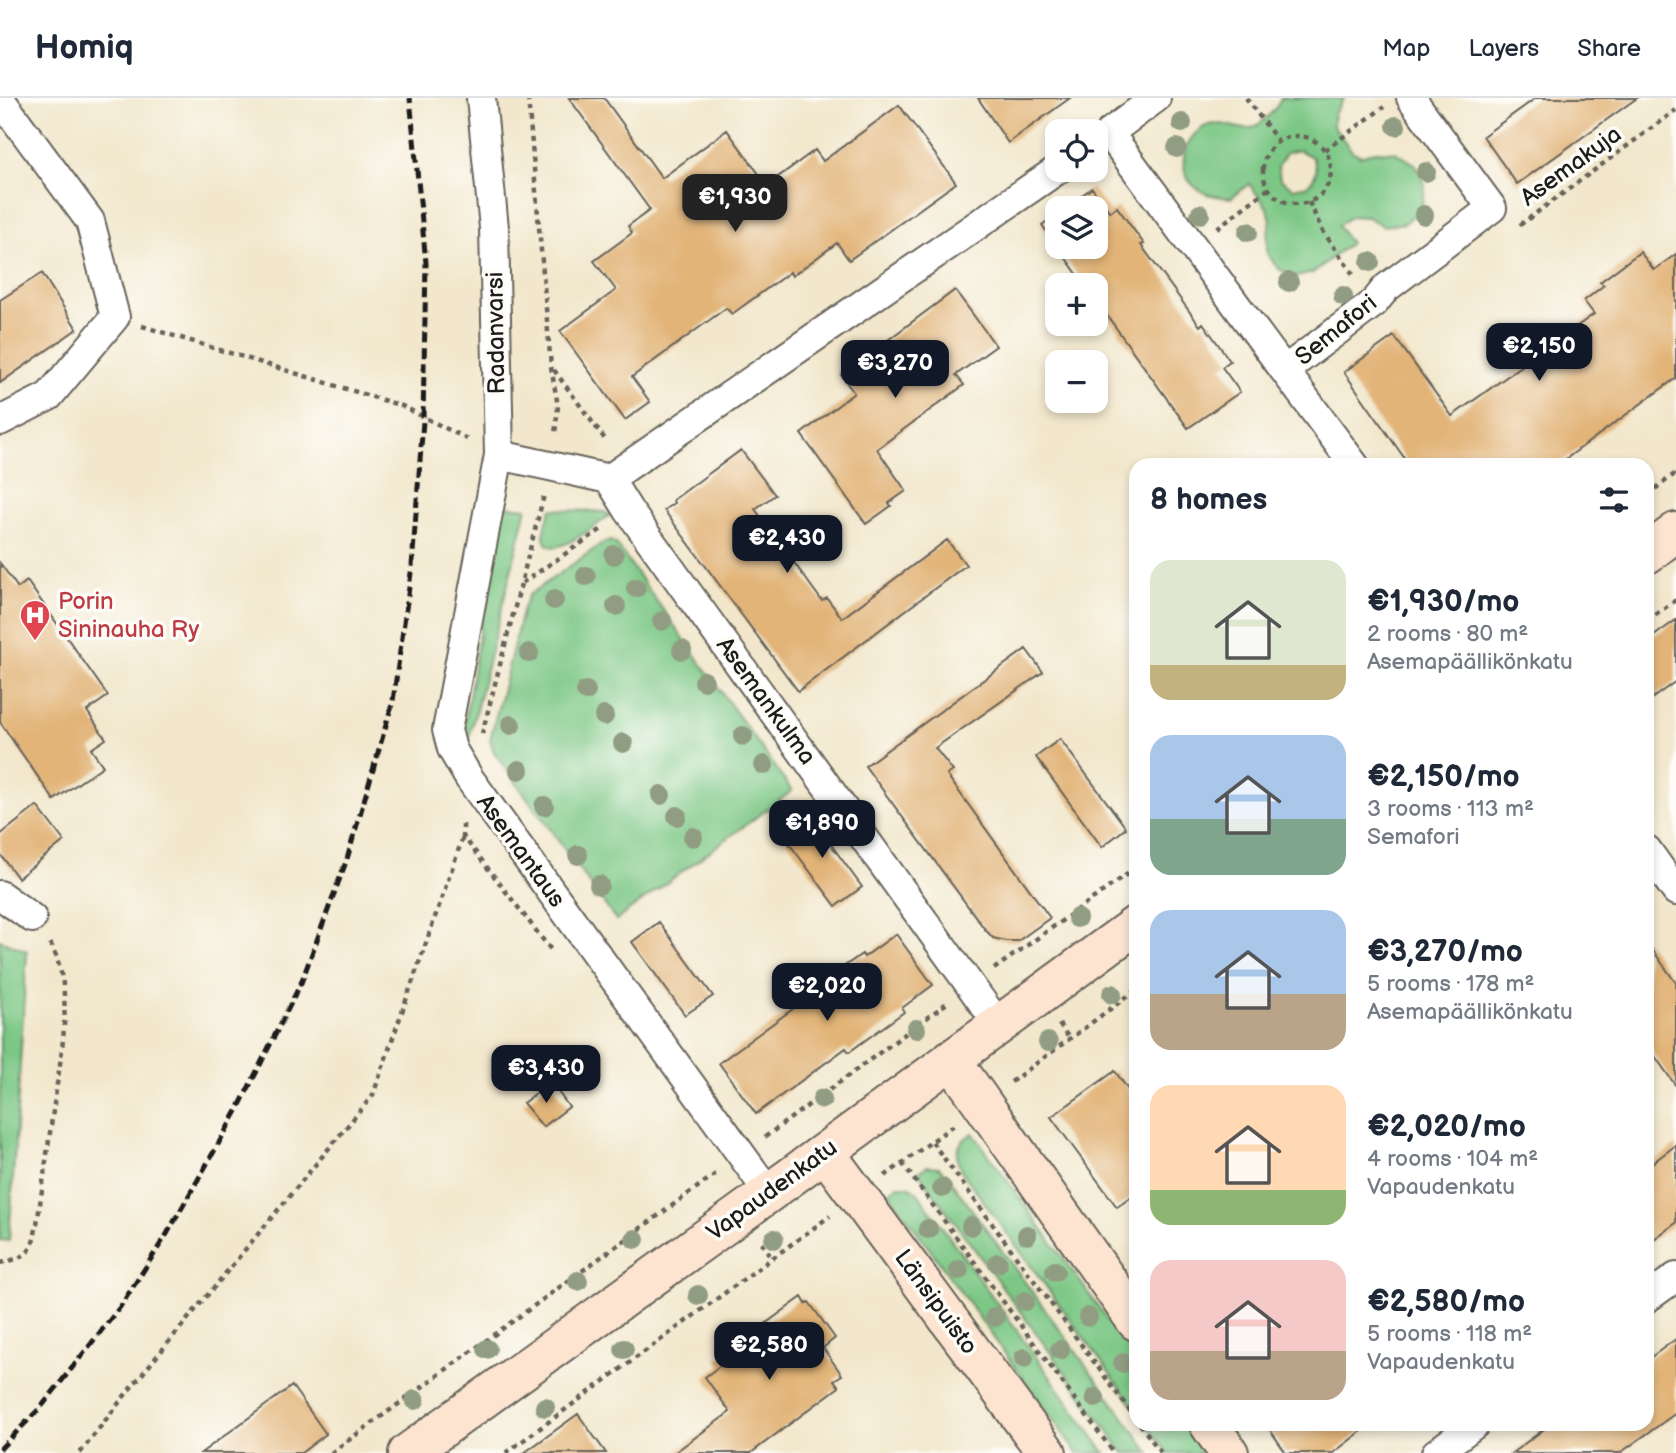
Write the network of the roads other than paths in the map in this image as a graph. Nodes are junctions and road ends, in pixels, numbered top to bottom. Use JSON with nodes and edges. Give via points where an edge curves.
{"nodes":[{"id":1,"x":481,"y":98,"type":"edge"},
{"id":2,"x":1156,"y":98,"type":"edge"},
{"id":3,"x":0,"y":99,"type":"edge"},
{"id":4,"x":1399,"y":102,"type":"edge"},
{"id":5,"x":1108,"y":134,"type":"edge"},
{"id":6,"x":1108,"y":145,"type":"edge"},
{"id":7,"x":1045,"y":178,"type":"edge"},
{"id":8,"x":1285,"y":370,"type":"junction"},
{"id":9,"x":0,"y":421,"type":"edge"},
{"id":10,"x":499,"y":455,"type":"junction"},
{"id":11,"x":1349,"y":458,"type":"edge"},
{"id":12,"x":609,"y":479,"type":"junction"},
{"id":13,"x":1676,"y":532,"type":"edge"},
{"id":14,"x":1654,"y":549,"type":"edge"},
{"id":15,"x":1654,"y":860,"type":"edge"},
{"id":16,"x":1676,"y":891,"type":"edge"},
{"id":17,"x":0,"y":895,"type":"edge"},
{"id":18,"x":32,"y":918,"type":"road end"},
{"id":19,"x":1129,"y":930,"type":"edge"},
{"id":20,"x":998,"y":1024,"type":"junction"},
{"id":21,"x":951,"y":1059,"type":"junction"},
{"id":22,"x":825,"y":1152,"type":"junction"},
{"id":23,"x":755,"y":1204,"type":"junction"},
{"id":24,"x":1676,"y":1277,"type":"edge"},
{"id":25,"x":1654,"y":1293,"type":"edge"},
{"id":26,"x":1129,"y":1311,"type":"edge"},
{"id":27,"x":1214,"y":1431,"type":"edge"},
{"id":28,"x":1466,"y":1431,"type":"edge"},
{"id":29,"x":408,"y":1453,"type":"edge"},
{"id":30,"x":1047,"y":1453,"type":"edge"},
{"id":31,"x":1229,"y":1453,"type":"edge"},
{"id":32,"x":1436,"y":1453,"type":"edge"}],
"edges":[{"from":1,"to":10,"type":"street","name":"Radanvarsi","via":[[494,228]]},
{"from":2,"to":5,"type":"street","name":"Semafori"},
{"from":3,"to":9,"type":"street","via":[[90,220],[115,317],[49,396]]},
{"from":4,"to":8,"type":"street","name":"Semafori","via":[[1492,208]]},
{"from":6,"to":8,"type":"street","name":"Semafori","via":[[1194,246]]},
{"from":7,"to":12,"type":"street"},
{"from":8,"to":11,"type":"street"},
{"from":10,"to":12,"type":"street"},
{"from":10,"to":23,"type":"street","name":"Asemantaus","via":[[447,730],[452,749],[740,1154]]},
{"from":12,"to":20,"type":"street","name":"Asemankulma"},
{"from":13,"to":14,"type":"street"},
{"from":15,"to":16,"type":"street"},
{"from":17,"to":18,"type":"street"},
{"from":19,"to":20,"type":"street","name":"Vapaudenkatu"},
{"from":20,"to":21,"type":"street","name":"Vapaudenkatu"},
{"from":21,"to":22,"type":"street","name":"Vapaudenkatu"},
{"from":21,"to":26,"type":"street"},
{"from":22,"to":23,"type":"street","name":"Vapaudenkatu"},
{"from":22,"to":30,"type":"street","name":"Länsipuisto"},
{"from":23,"to":29,"type":"street","name":"Vapaudenkatu"},
{"from":24,"to":25,"type":"street"},
{"from":27,"to":31,"type":"street"},
{"from":28,"to":32,"type":"street"}]}
